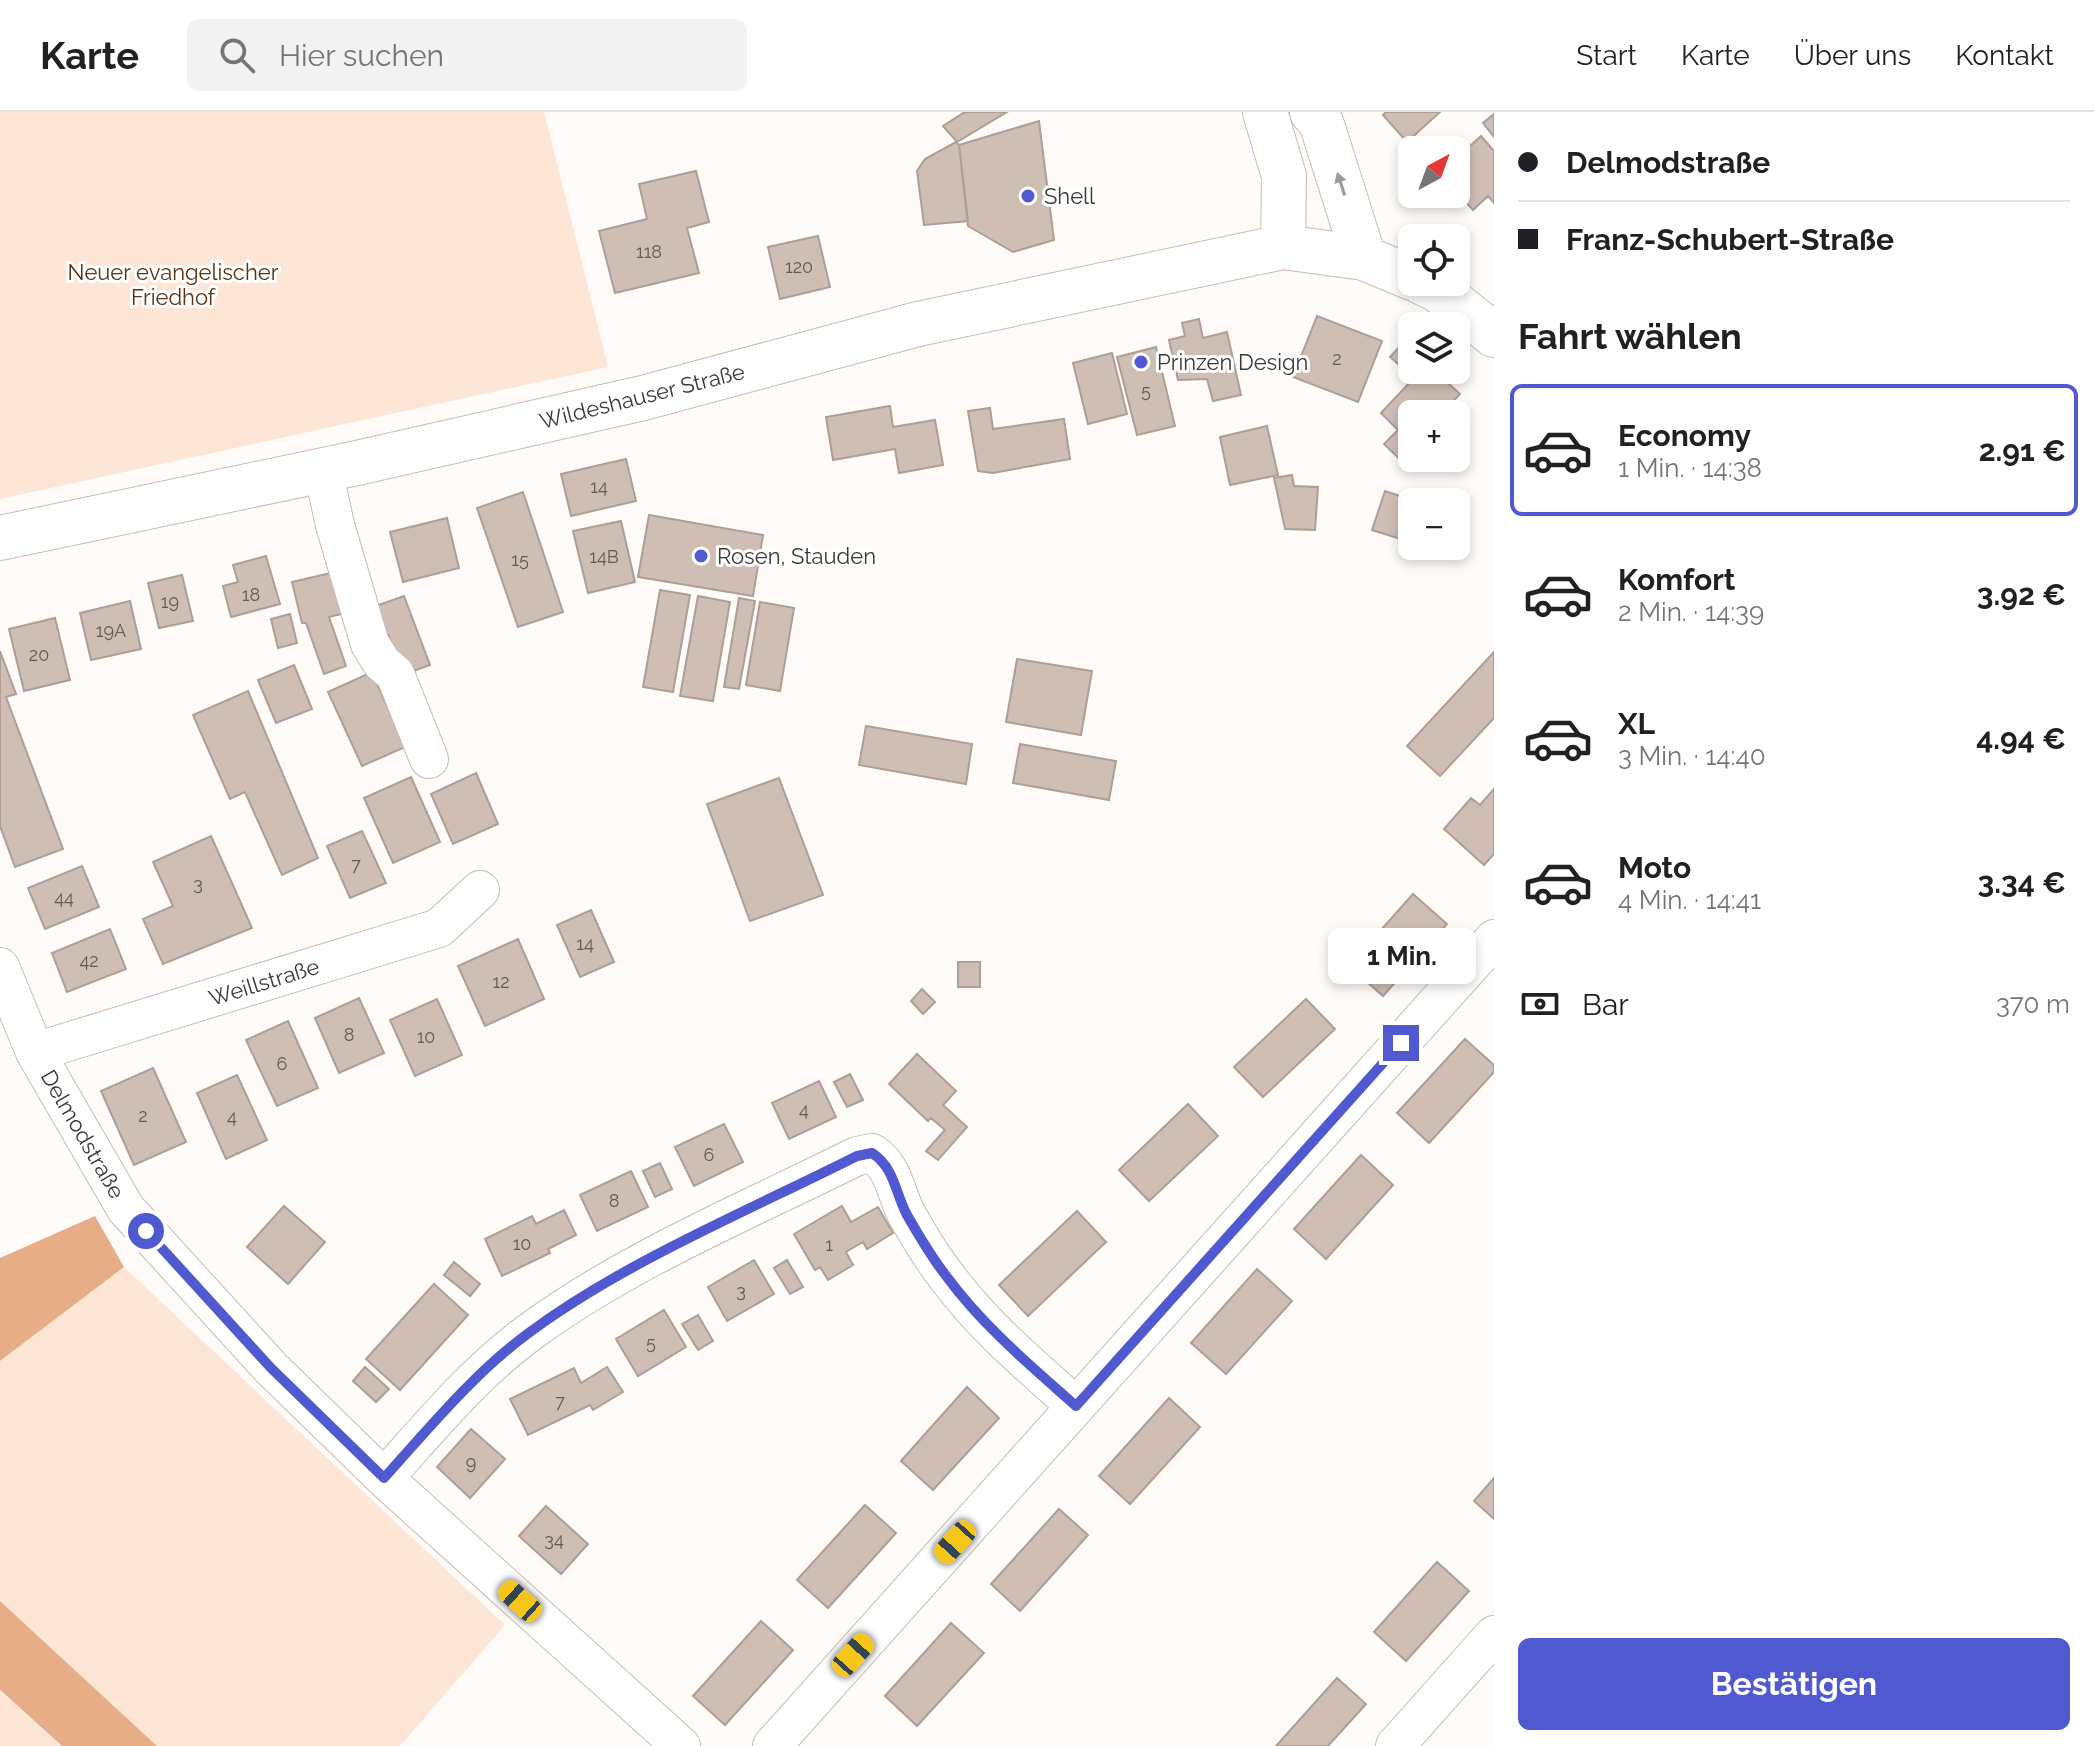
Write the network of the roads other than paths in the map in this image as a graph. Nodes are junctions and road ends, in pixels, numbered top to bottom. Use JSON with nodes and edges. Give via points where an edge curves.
{"nodes":[{"id":1,"x":1265,"y":112,"type":"edge"},
{"id":2,"x":1312,"y":112,"type":"edge"},
{"id":3,"x":1283,"y":247,"type":"junction"},
{"id":4,"x":1364,"y":258,"type":"junction"},
{"id":5,"x":1398,"y":272,"type":"edge"},
{"id":6,"x":1445,"y":296,"type":"edge"},
{"id":7,"x":1494,"y":335,"type":"edge"},
{"id":8,"x":323,"y":470,"type":"junction"},
{"id":9,"x":0,"y":538,"type":"edge"},
{"id":10,"x":429,"y":759,"type":"dead end"},
{"id":11,"x":480,"y":890,"type":"dead end"},
{"id":12,"x":1494,"y":939,"type":"edge"},
{"id":13,"x":0,"y":967,"type":"edge"},
{"id":14,"x":35,"y":1052,"type":"junction"},
{"id":15,"x":1076,"y":1406,"type":"junction"},
{"id":16,"x":384,"y":1478,"type":"junction"},
{"id":17,"x":1494,"y":1635,"type":"edge"},
{"id":18,"x":681,"y":1746,"type":"edge"},
{"id":19,"x":772,"y":1746,"type":"edge"},
{"id":20,"x":1395,"y":1746,"type":"edge"}],
"edges":[{"from":1,"to":3,"type":"main road","via":[[1284,176]]},
{"from":4,"to":2,"type":"main road","one_way":true,"via":[[1321,122]]},
{"from":3,"to":4,"type":"main road","name":"Wildeshauser Straße"},
{"from":3,"to":8,"type":"main road","name":"Wildeshauser Straße","via":[[918,324],[643,398]]},
{"from":4,"to":5,"type":"main road","name":"Wildeshauser Straße"},
{"from":6,"to":7,"type":"main road"},
{"from":8,"to":9,"type":"main road","name":"Wildeshauser Straße"},
{"from":8,"to":10,"type":"street","via":[[370,644],[395,674]]},
{"from":11,"to":14,"type":"street","name":"Weillstraße","via":[[439,928]]},
{"from":12,"to":15,"type":"street"},
{"from":13,"to":14,"type":"street","name":"Delmodstraße"},
{"from":14,"to":16,"type":"street","name":"Delmodstraße","via":[[126,1209],[271,1368]]},
{"from":15,"to":16,"type":"street","via":[[1005,1343],[947,1277],[906,1213],[884,1161],[872,1153],[597,1287],[528,1333],[461,1393]]},
{"from":15,"to":19,"type":"street"},
{"from":16,"to":18,"type":"street","name":"Delmodstraße"},
{"from":17,"to":20,"type":"street"}]}
